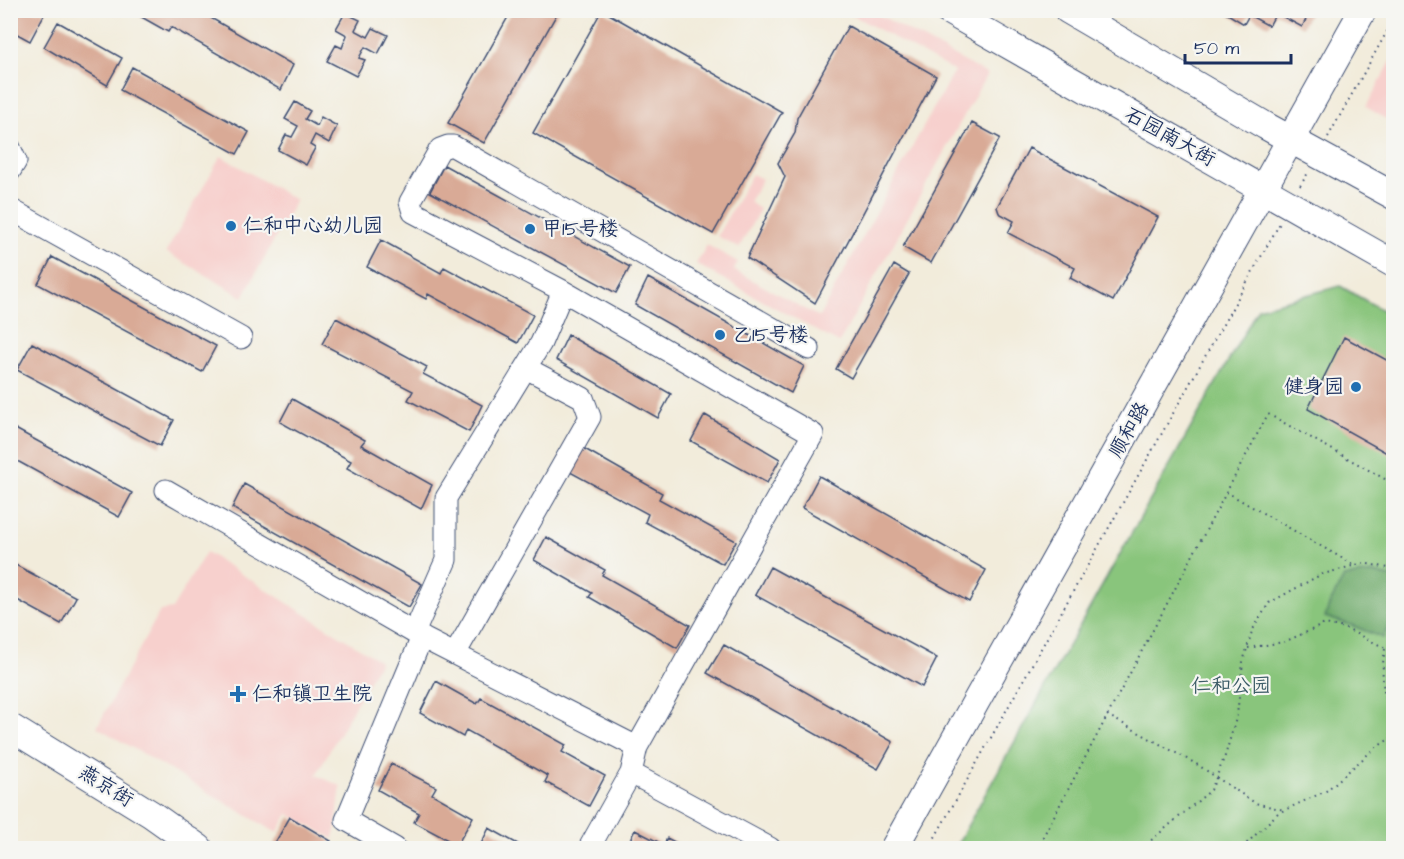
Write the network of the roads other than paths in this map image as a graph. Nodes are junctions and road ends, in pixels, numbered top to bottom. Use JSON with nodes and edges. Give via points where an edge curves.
{"nodes":[{"id":1,"x":946,"y":10,"type":"edge"},
{"id":2,"x":1068,"y":10,"type":"edge"},
{"id":3,"x":1364,"y":10,"type":"edge"},
{"id":4,"x":1380,"y":10,"type":"edge"},
{"id":5,"x":1304,"y":147,"type":"junction"},
{"id":6,"x":10,"y":148,"type":"edge"},
{"id":7,"x":10,"y":171,"type":"edge"},
{"id":8,"x":1394,"y":196,"type":"edge"},
{"id":9,"x":1276,"y":197,"type":"junction"},
{"id":10,"x":10,"y":209,"type":"edge"},
{"id":11,"x":1394,"y":264,"type":"edge"},
{"id":12,"x":563,"y":291,"type":"junction"},
{"id":13,"x":241,"y":338,"type":"dead end"},
{"id":14,"x":809,"y":349,"type":"dead end"},
{"id":15,"x":526,"y":368,"type":"junction"},
{"id":16,"x":166,"y":490,"type":"dead end"},
{"id":17,"x":418,"y":635,"type":"junction"},
{"id":18,"x":455,"y":654,"type":"junction"},
{"id":19,"x":10,"y":726,"type":"edge"},
{"id":20,"x":637,"y":747,"type":"junction"},
{"id":21,"x":631,"y":773,"type":"junction"},
{"id":22,"x":199,"y":849,"type":"edge"},
{"id":23,"x":395,"y":849,"type":"edge"},
{"id":24,"x":590,"y":849,"type":"edge"},
{"id":25,"x":770,"y":849,"type":"edge"},
{"id":26,"x":894,"y":849,"type":"edge"},
{"id":27,"x":912,"y":849,"type":"edge"}],
"edges":[{"from":1,"to":9,"type":"main road","name":"石园南大街"},
{"from":2,"to":5,"type":"main road"},
{"from":3,"to":5,"type":"main road","name":"顺和路"},
{"from":4,"to":5,"type":"main road","name":"顺和路"},
{"from":5,"to":8,"type":"main road"},
{"from":5,"to":9,"type":"main road","name":"顺和路"},
{"from":6,"to":7,"type":"street","via":[[16,160]]},
{"from":9,"to":11,"type":"main road","name":"石园南大街"},
{"from":9,"to":26,"type":"main road","name":"顺和路","via":[[1162,372]]},
{"from":9,"to":27,"type":"main road","name":"顺和路"},
{"from":10,"to":13,"type":"street"},
{"from":12,"to":14,"type":"street","via":[[413,212],[410,202],[440,149],[453,146]]},
{"from":12,"to":15,"type":"street"},
{"from":12,"to":20,"type":"street","via":[[813,434]]},
{"from":15,"to":17,"type":"street","via":[[446,498],[446,560]]},
{"from":15,"to":18,"type":"street","via":[[583,398],[590,417]]},
{"from":16,"to":17,"type":"street"},
{"from":17,"to":18,"type":"street"},
{"from":17,"to":23,"type":"street","via":[[346,820]]},
{"from":18,"to":20,"type":"street"},
{"from":19,"to":22,"type":"main road","name":"燕京街","via":[[151,814]]},
{"from":20,"to":21,"type":"street"},
{"from":21,"to":24,"type":"street"},
{"from":21,"to":25,"type":"street"}]}
